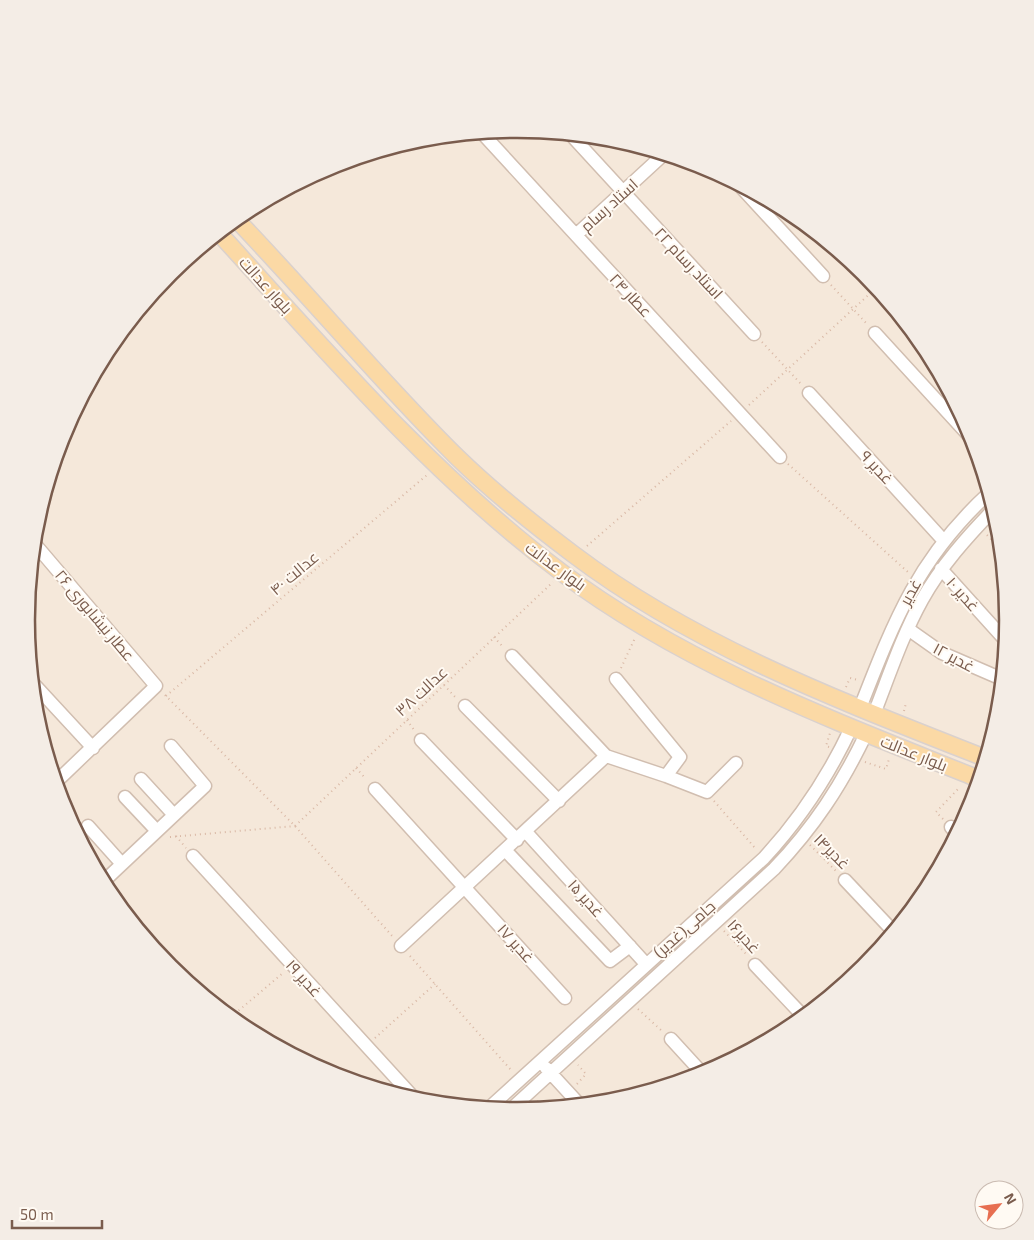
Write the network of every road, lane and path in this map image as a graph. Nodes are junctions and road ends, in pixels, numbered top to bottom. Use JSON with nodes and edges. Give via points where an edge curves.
{"nodes":[{"id":1,"x":487,"y":139,"type":"edge"},
{"id":2,"x":577,"y":142,"type":"edge"},
{"id":3,"x":658,"y":159,"type":"edge"},
{"id":4,"x":624,"y":192,"type":"junction"},
{"id":5,"x":755,"y":201,"type":"edge"},
{"id":6,"x":241,"y":225,"type":"edge"},
{"id":7,"x":576,"y":235,"type":"junction"},
{"id":8,"x":224,"y":238,"type":"edge"},
{"id":9,"x":823,"y":276,"type":"joint"},
{"id":10,"x":871,"y":293,"type":"edge"},
{"id":11,"x":853,"y":309,"type":"junction"},
{"id":12,"x":875,"y":333,"type":"joint"},
{"id":13,"x":754,"y":334,"type":"joint"},
{"id":14,"x":787,"y":370,"type":"junction"},
{"id":15,"x":809,"y":393,"type":"joint"},
{"id":16,"x":740,"y":413,"type":"junction"},
{"id":17,"x":955,"y":420,"type":"edge"},
{"id":18,"x":780,"y":457,"type":"joint"},
{"id":19,"x":437,"y":467,"type":"junction"},
{"id":20,"x":984,"y":499,"type":"edge"},
{"id":21,"x":988,"y":515,"type":"edge"},
{"id":22,"x":978,"y":525,"type":"junction"},
{"id":23,"x":944,"y":541,"type":"junction"},
{"id":24,"x":992,"y":541,"type":"edge"},
{"id":25,"x":40,"y":550,"type":"edge"},
{"id":26,"x":575,"y":556,"type":"junction"},
{"id":27,"x":941,"y":569,"type":"junction"},
{"id":28,"x":562,"y":573,"type":"junction"},
{"id":29,"x":917,"y":579,"type":"junction"},
{"id":30,"x":641,"y":624,"type":"junction"},
{"id":31,"x":908,"y":629,"type":"junction"},
{"id":32,"x":999,"y":632,"type":"edge"},
{"id":33,"x":512,"y":656,"type":"dead end"},
{"id":34,"x":996,"y":676,"type":"edge"},
{"id":35,"x":616,"y":678,"type":"joint"},
{"id":36,"x":444,"y":685,"type":"junction"},
{"id":37,"x":156,"y":686,"type":"junction"},
{"id":38,"x":40,"y":691,"type":"edge"},
{"id":39,"x":166,"y":696,"type":"junction"},
{"id":40,"x":465,"y":706,"type":"joint"},
{"id":41,"x":867,"y":711,"type":"junction"},
{"id":42,"x":858,"y":731,"type":"junction"},
{"id":43,"x":421,"y":740,"type":"dead end"},
{"id":44,"x":171,"y":746,"type":"dead end"},
{"id":45,"x":93,"y":748,"type":"junction"},
{"id":46,"x":606,"y":756,"type":"junction"},
{"id":47,"x":979,"y":756,"type":"edge"},
{"id":48,"x":736,"y":763,"type":"dead end"},
{"id":49,"x":356,"y":768,"type":"junction"},
{"id":50,"x":666,"y":776,"type":"junction"},
{"id":51,"x":62,"y":777,"type":"edge"},
{"id":52,"x":972,"y":777,"type":"edge"},
{"id":53,"x":141,"y":779,"type":"dead end"},
{"id":54,"x":970,"y":782,"type":"edge"},
{"id":55,"x":375,"y":789,"type":"joint"},
{"id":56,"x":707,"y":792,"type":"junction"},
{"id":57,"x":125,"y":797,"type":"dead end"},
{"id":58,"x":559,"y":801,"type":"junction"},
{"id":59,"x":174,"y":815,"type":"junction"},
{"id":60,"x":88,"y":826,"type":"dead end"},
{"id":61,"x":295,"y":826,"type":"junction"},
{"id":62,"x":951,"y":827,"type":"edge"},
{"id":63,"x":157,"y":831,"type":"junction"},
{"id":64,"x":522,"y":836,"type":"junction"},
{"id":65,"x":803,"y":838,"type":"junction"},
{"id":66,"x":506,"y":851,"type":"junction"},
{"id":67,"x":193,"y":856,"type":"dead end"},
{"id":68,"x":764,"y":858,"type":"junction"},
{"id":69,"x":122,"y":864,"type":"junction"},
{"id":70,"x":107,"y":873,"type":"edge"},
{"id":71,"x":845,"y":880,"type":"joint"},
{"id":72,"x":466,"y":888,"type":"junction"},
{"id":73,"x":716,"y":922,"type":"junction"},
{"id":74,"x":888,"y":926,"type":"edge"},
{"id":75,"x":401,"y":946,"type":"junction"},
{"id":76,"x":630,"y":946,"type":"junction"},
{"id":77,"x":646,"y":964,"type":"junction"},
{"id":78,"x":755,"y":964,"type":"joint"},
{"id":79,"x":292,"y":965,"type":"junction"},
{"id":80,"x":435,"y":984,"type":"junction"},
{"id":81,"x":565,"y":998,"type":"dead end"},
{"id":82,"x":630,"y":1001,"type":"junction"},
{"id":83,"x":799,"y":1010,"type":"edge"},
{"id":84,"x":237,"y":1012,"type":"edge"},
{"id":85,"x":671,"y":1039,"type":"joint"},
{"id":86,"x":366,"y":1046,"type":"junction"},
{"id":87,"x":540,"y":1061,"type":"junction"},
{"id":88,"x":696,"y":1067,"type":"edge"},
{"id":89,"x":550,"y":1072,"type":"junction"},
{"id":90,"x":519,"y":1080,"type":"junction"},
{"id":91,"x":406,"y":1089,"type":"edge"},
{"id":92,"x":529,"y":1092,"type":"junction"},
{"id":93,"x":574,"y":1099,"type":"edge"},
{"id":94,"x":496,"y":1101,"type":"edge"},
{"id":95,"x":538,"y":1101,"type":"edge"},
{"id":96,"x":518,"y":1102,"type":"edge"}],
"edges":[{"from":1,"to":7,"type":"street","name":"عطار ۲۴"},
{"from":2,"to":4,"type":"street","name":"استاد رسام ۲۲"},
{"from":3,"to":4,"type":"street","name":"استاد رسام"},
{"from":4,"to":7,"type":"street","name":"استاد رسام"},
{"from":4,"to":13,"type":"street","name":"استاد رسام ۲۲"},
{"from":5,"to":9,"type":"street"},
{"from":6,"to":26,"type":"main road","name":"بلوار عدالت","via":[[402,401],[459,458]]},
{"from":7,"to":16,"type":"street","name":"عطار ۲۴"},
{"from":8,"to":19,"type":"main road","name":"بلوار عدالت"},
{"from":9,"to":11,"type":"path"},
{"from":10,"to":11,"type":"path"},
{"from":11,"to":12,"type":"path"},
{"from":11,"to":14,"type":"path"},
{"from":12,"to":17,"type":"street"},
{"from":13,"to":14,"type":"path"},
{"from":14,"to":15,"type":"path"},
{"from":14,"to":16,"type":"path"},
{"from":15,"to":23,"type":"street","name":"غدیر ۹"},
{"from":16,"to":18,"type":"street","name":"عطار ۲۴"},
{"from":16,"to":26,"type":"path"},
{"from":18,"to":29,"type":"path"},
{"from":19,"to":28,"type":"main road","name":"بلوار عدالت","via":[[505,528]]},
{"from":19,"to":39,"type":"path","name":"عدالت ۴۰"},
{"from":20,"to":23,"type":"street","name":"غدیر"},
{"from":21,"to":22,"type":"street","name":"غدیر"},
{"from":22,"to":24,"type":"path"},
{"from":22,"to":27,"type":"street","name":"غدیر"},
{"from":23,"to":29,"type":"street","name":"غدیر"},
{"from":25,"to":37,"type":"street","name":"عطار نیشابوری ۲۶"},
{"from":26,"to":41,"type":"main road","name":"بلوار عدالت","via":[[698,633],[763,666]]},
{"from":27,"to":31,"type":"street","name":"غدیر"},
{"from":27,"to":32,"type":"street","name":"غدیر ۱۰"},
{"from":28,"to":30,"type":"main road","name":"بلوار عدالت"},
{"from":28,"to":36,"type":"path","name":"عدالت ۳۸"},
{"from":29,"to":41,"type":"street","name":"غدیر","via":[[892,627]]},
{"from":30,"to":35,"type":"path"},
{"from":30,"to":42,"type":"main road","name":"بلوار عدالت","via":[[754,686]]},
{"from":31,"to":34,"type":"street","name":"غدیر ۱۲","via":[[942,653]]},
{"from":31,"to":41,"type":"street","name":"غدیر"},
{"from":33,"to":46,"type":"street"},
{"from":35,"to":50,"type":"street","via":[[680,757]]},
{"from":36,"to":40,"type":"path"},
{"from":36,"to":49,"type":"path","name":"عدالت ۳۸"},
{"from":37,"to":39,"type":"path"},
{"from":37,"to":45,"type":"street"},
{"from":38,"to":45,"type":"street"},
{"from":39,"to":61,"type":"path"},
{"from":40,"to":58,"type":"street"},
{"from":41,"to":42,"type":"main road"},
{"from":41,"to":47,"type":"main road","name":"بلوار عدالت"},
{"from":42,"to":52,"type":"main road","name":"بلوار عدالت"},
{"from":42,"to":65,"type":"street","name":"جامی(غدیر)","via":[[848,770]]},
{"from":42,"to":68,"type":"street","name":"جامی(غدیر)","via":[[791,829]]},
{"from":43,"to":64,"type":"street","name":"غدیر ۱۵"},
{"from":44,"to":59,"type":"street","via":[[205,786]]},
{"from":45,"to":51,"type":"street"},
{"from":46,"to":50,"type":"street"},
{"from":46,"to":58,"type":"street"},
{"from":48,"to":56,"type":"street"},
{"from":49,"to":55,"type":"path"},
{"from":49,"to":61,"type":"path","name":"عدالت ۳۸"},
{"from":50,"to":56,"type":"street"},
{"from":53,"to":59,"type":"street"},
{"from":54,"to":62,"type":"path","via":[[936,812]]},
{"from":55,"to":72,"type":"street","name":"غدیر ۱۷"},
{"from":56,"to":68,"type":"path"},
{"from":57,"to":63,"type":"street"},
{"from":58,"to":64,"type":"street"},
{"from":59,"to":63,"type":"street"},
{"from":60,"to":69,"type":"street"},
{"from":61,"to":75,"type":"path"},
{"from":63,"to":69,"type":"street"},
{"from":64,"to":66,"type":"street"},
{"from":64,"to":76,"type":"street","name":"غدیر ۱۵"},
{"from":65,"to":71,"type":"path","name":"غدیر۱۴"},
{"from":65,"to":73,"type":"street","name":"جامی(غدیر)"},
{"from":66,"to":72,"type":"street"},
{"from":66,"to":76,"type":"street","via":[[610,961]]},
{"from":67,"to":79,"type":"street","name":"غدیر ۱۹"},
{"from":68,"to":77,"type":"street","name":"جامی(غدیر)"},
{"from":69,"to":70,"type":"street"},
{"from":71,"to":74,"type":"street"},
{"from":72,"to":75,"type":"street"},
{"from":72,"to":81,"type":"street","name":"غدیر ۱۷"},
{"from":73,"to":78,"type":"path","name":"غدیر۱۶"},
{"from":73,"to":82,"type":"street","name":"جامی(غدیر)"},
{"from":75,"to":80,"type":"path"},
{"from":76,"to":77,"type":"street","name":"غدیر ۱۵"},
{"from":77,"to":87,"type":"street","name":"جامی(غدیر)"},
{"from":78,"to":83,"type":"street"},
{"from":79,"to":84,"type":"path"},
{"from":79,"to":86,"type":"street","name":"غدیر ۱۹"},
{"from":80,"to":86,"type":"path"},
{"from":80,"to":90,"type":"path"},
{"from":82,"to":85,"type":"path"},
{"from":82,"to":89,"type":"street","name":"جامی(غدیر)"},
{"from":85,"to":88,"type":"street"},
{"from":86,"to":91,"type":"street","name":"غدیر ۱۹"},
{"from":87,"to":89,"type":"street"},
{"from":87,"to":90,"type":"street","name":"جامی(غدیر)"},
{"from":89,"to":92,"type":"street","name":"جامی(غدیر)"},
{"from":89,"to":93,"type":"street"},
{"from":90,"to":94,"type":"street","name":"جامی(غدیر)"},
{"from":92,"to":95,"type":"path"},
{"from":92,"to":96,"type":"street","name":"جامی(غدیر)"}]}
